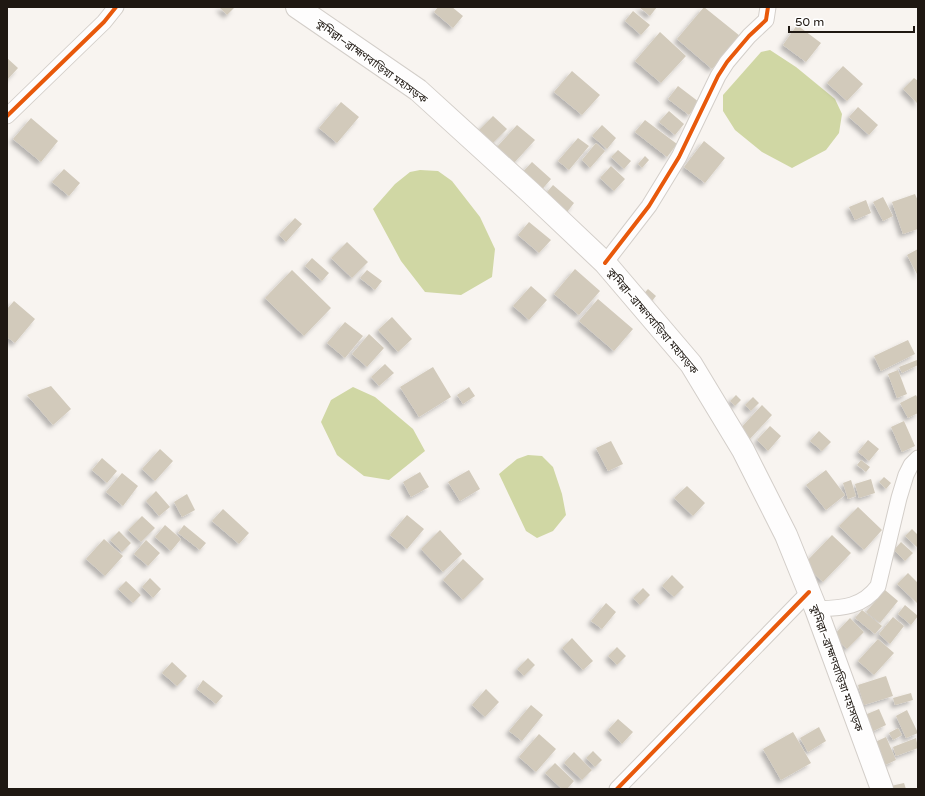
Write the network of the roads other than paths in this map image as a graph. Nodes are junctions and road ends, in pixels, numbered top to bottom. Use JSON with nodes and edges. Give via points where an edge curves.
{"nodes":[{"id":1,"x":116,"y":7,"type":"edge"},
{"id":2,"x":297,"y":7,"type":"edge"},
{"id":3,"x":768,"y":7,"type":"edge"},
{"id":4,"x":7,"y":116,"type":"edge"},
{"id":5,"x":605,"y":263,"type":"junction"},
{"id":6,"x":918,"y":458,"type":"edge"},
{"id":7,"x":812,"y":601,"type":"junction"},
{"id":8,"x":617,"y":789,"type":"edge"},
{"id":9,"x":882,"y":789,"type":"edge"}],
"edges":[{"from":1,"to":4,"type":"street","via":[[104,22]]},
{"from":2,"to":5,"type":"highway","name":"কুমিল্লা–ব্রাহ্মণবাড়িয়া মহাসড়ক","via":[[418,90]]},
{"from":3,"to":5,"type":"street","via":[[766,20],[749,36],[718,76],[679,157],[649,206]]},
{"from":5,"to":7,"type":"highway","name":"কুমিল্লা–ব্রাহ্মণবাড়িয়া মহাসড়ক","via":[[691,364],[743,450],[786,535]]},
{"from":6,"to":7,"type":"street","via":[[903,483],[878,586],[873,593],[861,603],[842,607]]},
{"from":7,"to":8,"type":"street"},
{"from":7,"to":9,"type":"highway","name":"কুমিল্লা–ব্রাহ্মণবাড়িয়া মহাসড়ক"}]}
